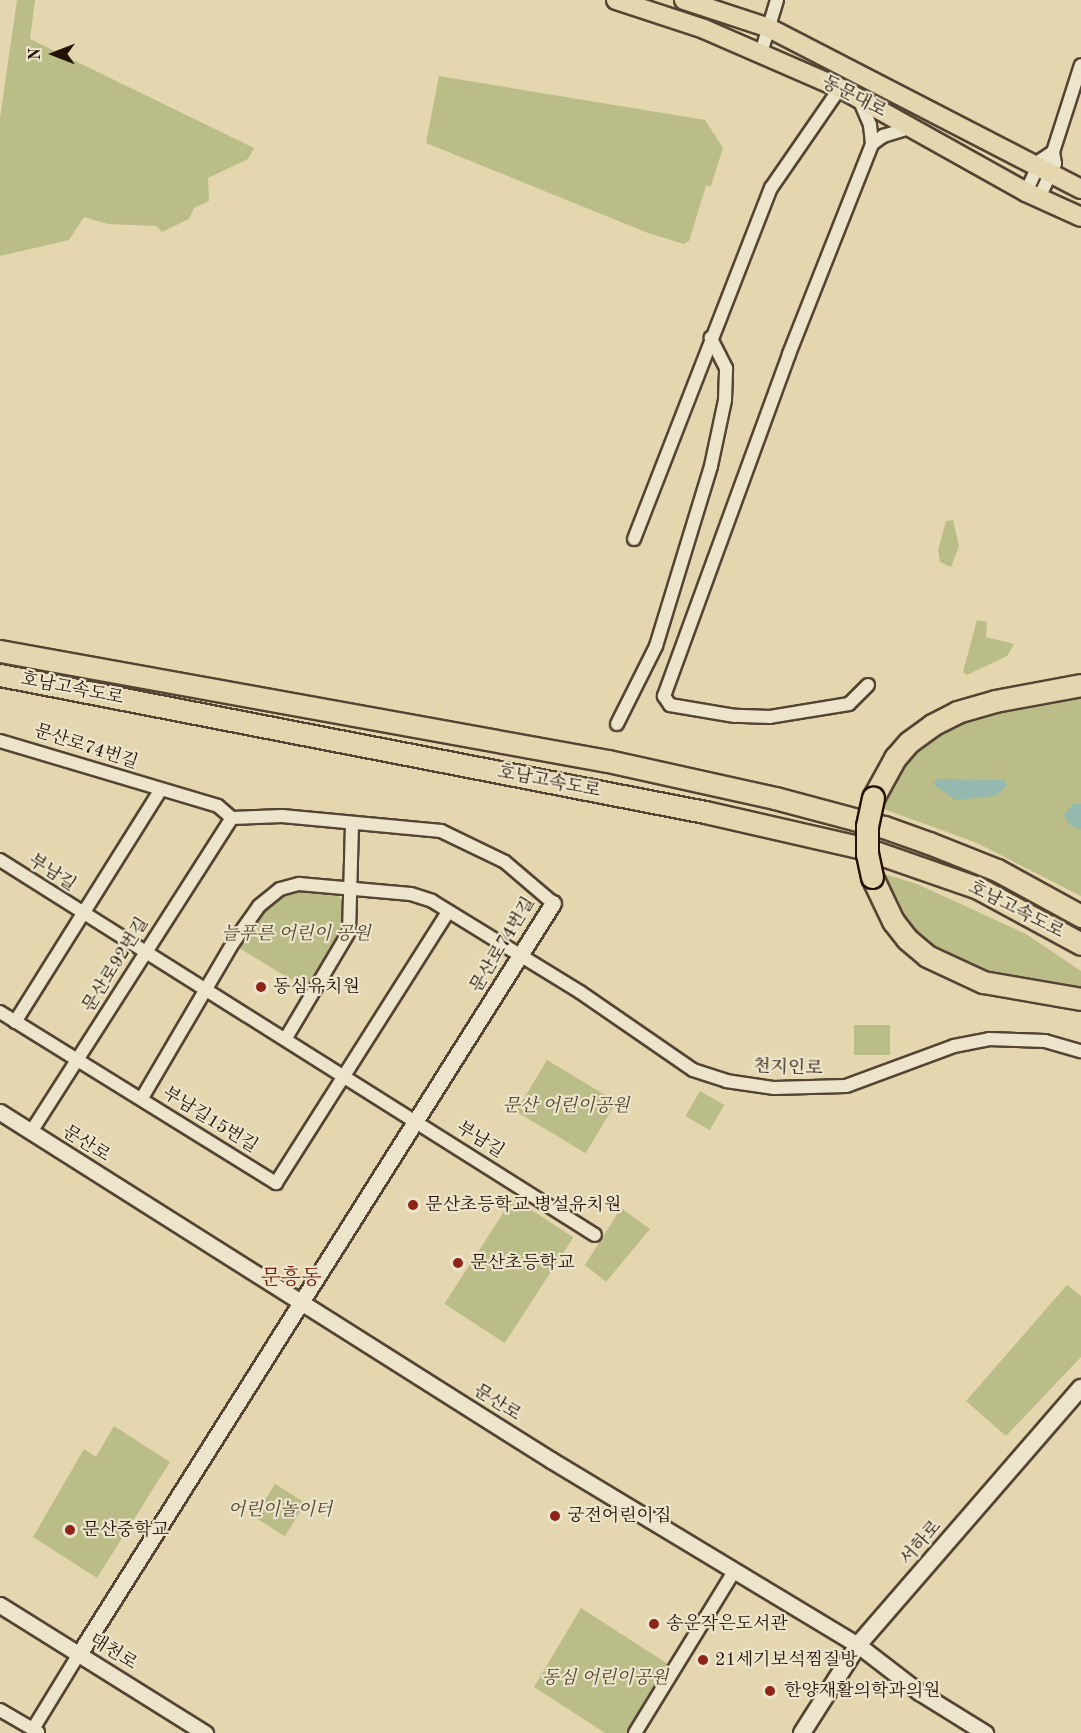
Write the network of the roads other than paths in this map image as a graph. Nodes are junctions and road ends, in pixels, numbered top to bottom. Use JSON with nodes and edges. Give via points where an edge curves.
{"nodes":[{"id":1,"x":616,"y":0,"type":"edge"},
{"id":2,"x":684,"y":0,"type":"edge"},
{"id":3,"x":777,"y":0,"type":"edge"},
{"id":4,"x":769,"y":28,"type":"junction"},
{"id":5,"x":761,"y":53,"type":"junction"},
{"id":6,"x":1081,"y":65,"type":"edge"},
{"id":7,"x":840,"y":88,"type":"junction"},
{"id":8,"x":858,"y":98,"type":"junction"},
{"id":9,"x":913,"y":128,"type":"junction"},
{"id":10,"x":872,"y":144,"type":"junction"},
{"id":11,"x":1044,"y":171,"type":"junction"},
{"id":12,"x":1081,"y":189,"type":"edge"},
{"id":13,"x":1033,"y":195,"type":"junction"},
{"id":14,"x":1081,"y":217,"type":"edge"},
{"id":15,"x":711,"y":338,"type":"junction"},
{"id":16,"x":634,"y":539,"type":"dead end"},
{"id":17,"x":0,"y":651,"type":"edge"},
{"id":18,"x":0,"y":675,"type":"edge"},
{"id":19,"x":868,"y":685,"type":"dead end"},
{"id":20,"x":1081,"y":685,"type":"edge"},
{"id":21,"x":617,"y":724,"type":"dead end"},
{"id":22,"x":0,"y":741,"type":"edge"},
{"id":23,"x":160,"y":791,"type":"junction"},
{"id":24,"x":232,"y":818,"type":"junction"},
{"id":25,"x":352,"y":824,"type":"junction"},
{"id":26,"x":0,"y":860,"type":"edge"},
{"id":27,"x":350,"y":891,"type":"junction"},
{"id":28,"x":553,"y":903,"type":"joint"},
{"id":29,"x":448,"y":912,"type":"junction"},
{"id":30,"x":85,"y":915,"type":"junction"},
{"id":31,"x":1081,"y":916,"type":"edge"},
{"id":32,"x":1081,"y":944,"type":"edge"},
{"id":33,"x":145,"y":952,"type":"junction"},
{"id":34,"x":521,"y":957,"type":"junction"},
{"id":35,"x":206,"y":991,"type":"junction"},
{"id":36,"x":1081,"y":999,"type":"edge"},
{"id":37,"x":0,"y":1012,"type":"edge"},
{"id":38,"x":15,"y":1022,"type":"junction"},
{"id":39,"x":286,"y":1038,"type":"junction"},
{"id":40,"x":1081,"y":1051,"type":"edge"},
{"id":41,"x":78,"y":1059,"type":"junction"},
{"id":42,"x":345,"y":1077,"type":"junction"},
{"id":43,"x":142,"y":1098,"type":"junction"},
{"id":44,"x":0,"y":1112,"type":"edge"},
{"id":45,"x":416,"y":1120,"type":"junction"},
{"id":46,"x":31,"y":1132,"type":"junction"},
{"id":47,"x":595,"y":1235,"type":"dead end"},
{"id":48,"x":302,"y":1303,"type":"junction"},
{"id":49,"x":1081,"y":1388,"type":"edge"},
{"id":50,"x":735,"y":1570,"type":"junction"},
{"id":51,"x":0,"y":1605,"type":"edge"},
{"id":52,"x":858,"y":1646,"type":"junction"},
{"id":53,"x":79,"y":1654,"type":"junction"},
{"id":54,"x":0,"y":1710,"type":"edge"},
{"id":55,"x":36,"y":1731,"type":"edge"},
{"id":56,"x":976,"y":1731,"type":"edge"},
{"id":57,"x":205,"y":1733,"type":"edge"},
{"id":58,"x":635,"y":1733,"type":"edge"},
{"id":59,"x":802,"y":1733,"type":"edge"}],
"edges":[{"from":1,"to":5,"type":"main road","name":"동문대로"},
{"from":2,"to":4,"type":"main road","name":"동문대로"},
{"from":3,"to":4,"type":"street"},
{"from":4,"to":5,"type":"street"},
{"from":4,"to":11,"type":"main road","name":"동문대로"},
{"from":5,"to":7,"type":"main road","name":"동문대로"},
{"from":6,"to":11,"type":"street","via":[[1053,152],[1055,164]]},
{"from":7,"to":8,"type":"main road","name":"동문대로"},
{"from":7,"to":15,"type":"street","via":[[771,188]]},
{"from":8,"to":9,"type":"main road","name":"동문대로"},
{"from":8,"to":10,"type":"street","via":[[870,125]]},
{"from":9,"to":10,"type":"street","via":[[883,136]]},
{"from":9,"to":13,"type":"main road","name":"동문대로"},
{"from":10,"to":19,"type":"street","via":[[778,382],[664,696],[670,705],[735,716],[770,717],[849,704]]},
{"from":11,"to":12,"type":"main road","name":"동문대로"},
{"from":11,"to":13,"type":"street"},
{"from":13,"to":14,"type":"main road","name":"동문대로"},
{"from":15,"to":16,"type":"street"},
{"from":15,"to":21,"type":"street","via":[[726,368],[711,466],[656,646]]},
{"from":17,"to":31,"type":"highway","name":"호남고속도로","via":[[608,761],[775,798],[929,843],[997,870]]},
{"from":18,"to":32,"type":"highway","name":"호남고속도로","via":[[705,812],[866,849],[978,888]]},
{"from":20,"to":36,"type":"highway","bridge":true,"via":[[995,701],[957,712],[933,725],[909,741],[895,758],[873,798],[867,826],[872,877],[893,921],[927,956],[983,982]]},
{"from":22,"to":23,"type":"street","name":"문산로74번길"},
{"from":23,"to":24,"type":"street","name":"문산로74번길","via":[[218,806]]},
{"from":23,"to":30,"type":"street","name":"부남길"},
{"from":24,"to":25,"type":"street","name":"문산로74번길","via":[[282,816]]},
{"from":24,"to":33,"type":"street","name":"문산로92번길"},
{"from":25,"to":27,"type":"street"},
{"from":25,"to":28,"type":"street","name":"문산로74번길","via":[[414,826],[451,834],[505,862]]},
{"from":26,"to":30,"type":"street","name":"부남길"},
{"from":27,"to":29,"type":"street","name":"천지인로","via":[[411,894]]},
{"from":27,"to":35,"type":"street","name":"천지인로","via":[[299,884],[270,896],[233,943]]},
{"from":27,"to":39,"type":"street","via":[[349,932]]},
{"from":28,"to":34,"type":"street","name":"문산로74번길"},
{"from":29,"to":34,"type":"street","name":"천지인로"},
{"from":29,"to":42,"type":"street"},
{"from":30,"to":33,"type":"street","name":"부남길"},
{"from":30,"to":38,"type":"street","name":"부남길"},
{"from":33,"to":35,"type":"street","name":"부남길"},
{"from":33,"to":41,"type":"street","name":"문산로92번길"},
{"from":34,"to":40,"type":"street","name":"천지인로","via":[[580,992],[693,1070],[726,1081],[774,1088],[846,1086],[954,1046],[989,1039],[1045,1041]]},
{"from":34,"to":45,"type":"street","name":"문산로74번길"},
{"from":35,"to":39,"type":"street","name":"부남길"},
{"from":35,"to":43,"type":"street"},
{"from":37,"to":38,"type":"street","name":"부남길15번길"},
{"from":38,"to":41,"type":"street","name":"부남길15번길"},
{"from":39,"to":42,"type":"street","name":"부남길"},
{"from":41,"to":43,"type":"street","name":"부남길15번길"},
{"from":41,"to":46,"type":"street","name":"문산로92번길"},
{"from":42,"to":43,"type":"street","name":"부남길15번길","via":[[276,1183]]},
{"from":42,"to":45,"type":"street","name":"부남길"},
{"from":44,"to":46,"type":"street","name":"문산로"},
{"from":45,"to":47,"type":"street","name":"부남길"},
{"from":45,"to":48,"type":"street","name":"문산로74번길"},
{"from":46,"to":48,"type":"street","name":"문산로"},
{"from":48,"to":50,"type":"street","name":"문산로"},
{"from":48,"to":53,"type":"street","name":"문산로74번길"},
{"from":49,"to":52,"type":"main road","name":"서하로"},
{"from":50,"to":52,"type":"street","name":"문산로"},
{"from":50,"to":58,"type":"street"},
{"from":51,"to":53,"type":"street","name":"대천로"},
{"from":52,"to":56,"type":"street","name":"문산로"},
{"from":52,"to":59,"type":"main road","name":"서하로"},
{"from":53,"to":55,"type":"street"},
{"from":53,"to":57,"type":"street","name":"대천로"},
{"from":54,"to":55,"type":"street"}]}
